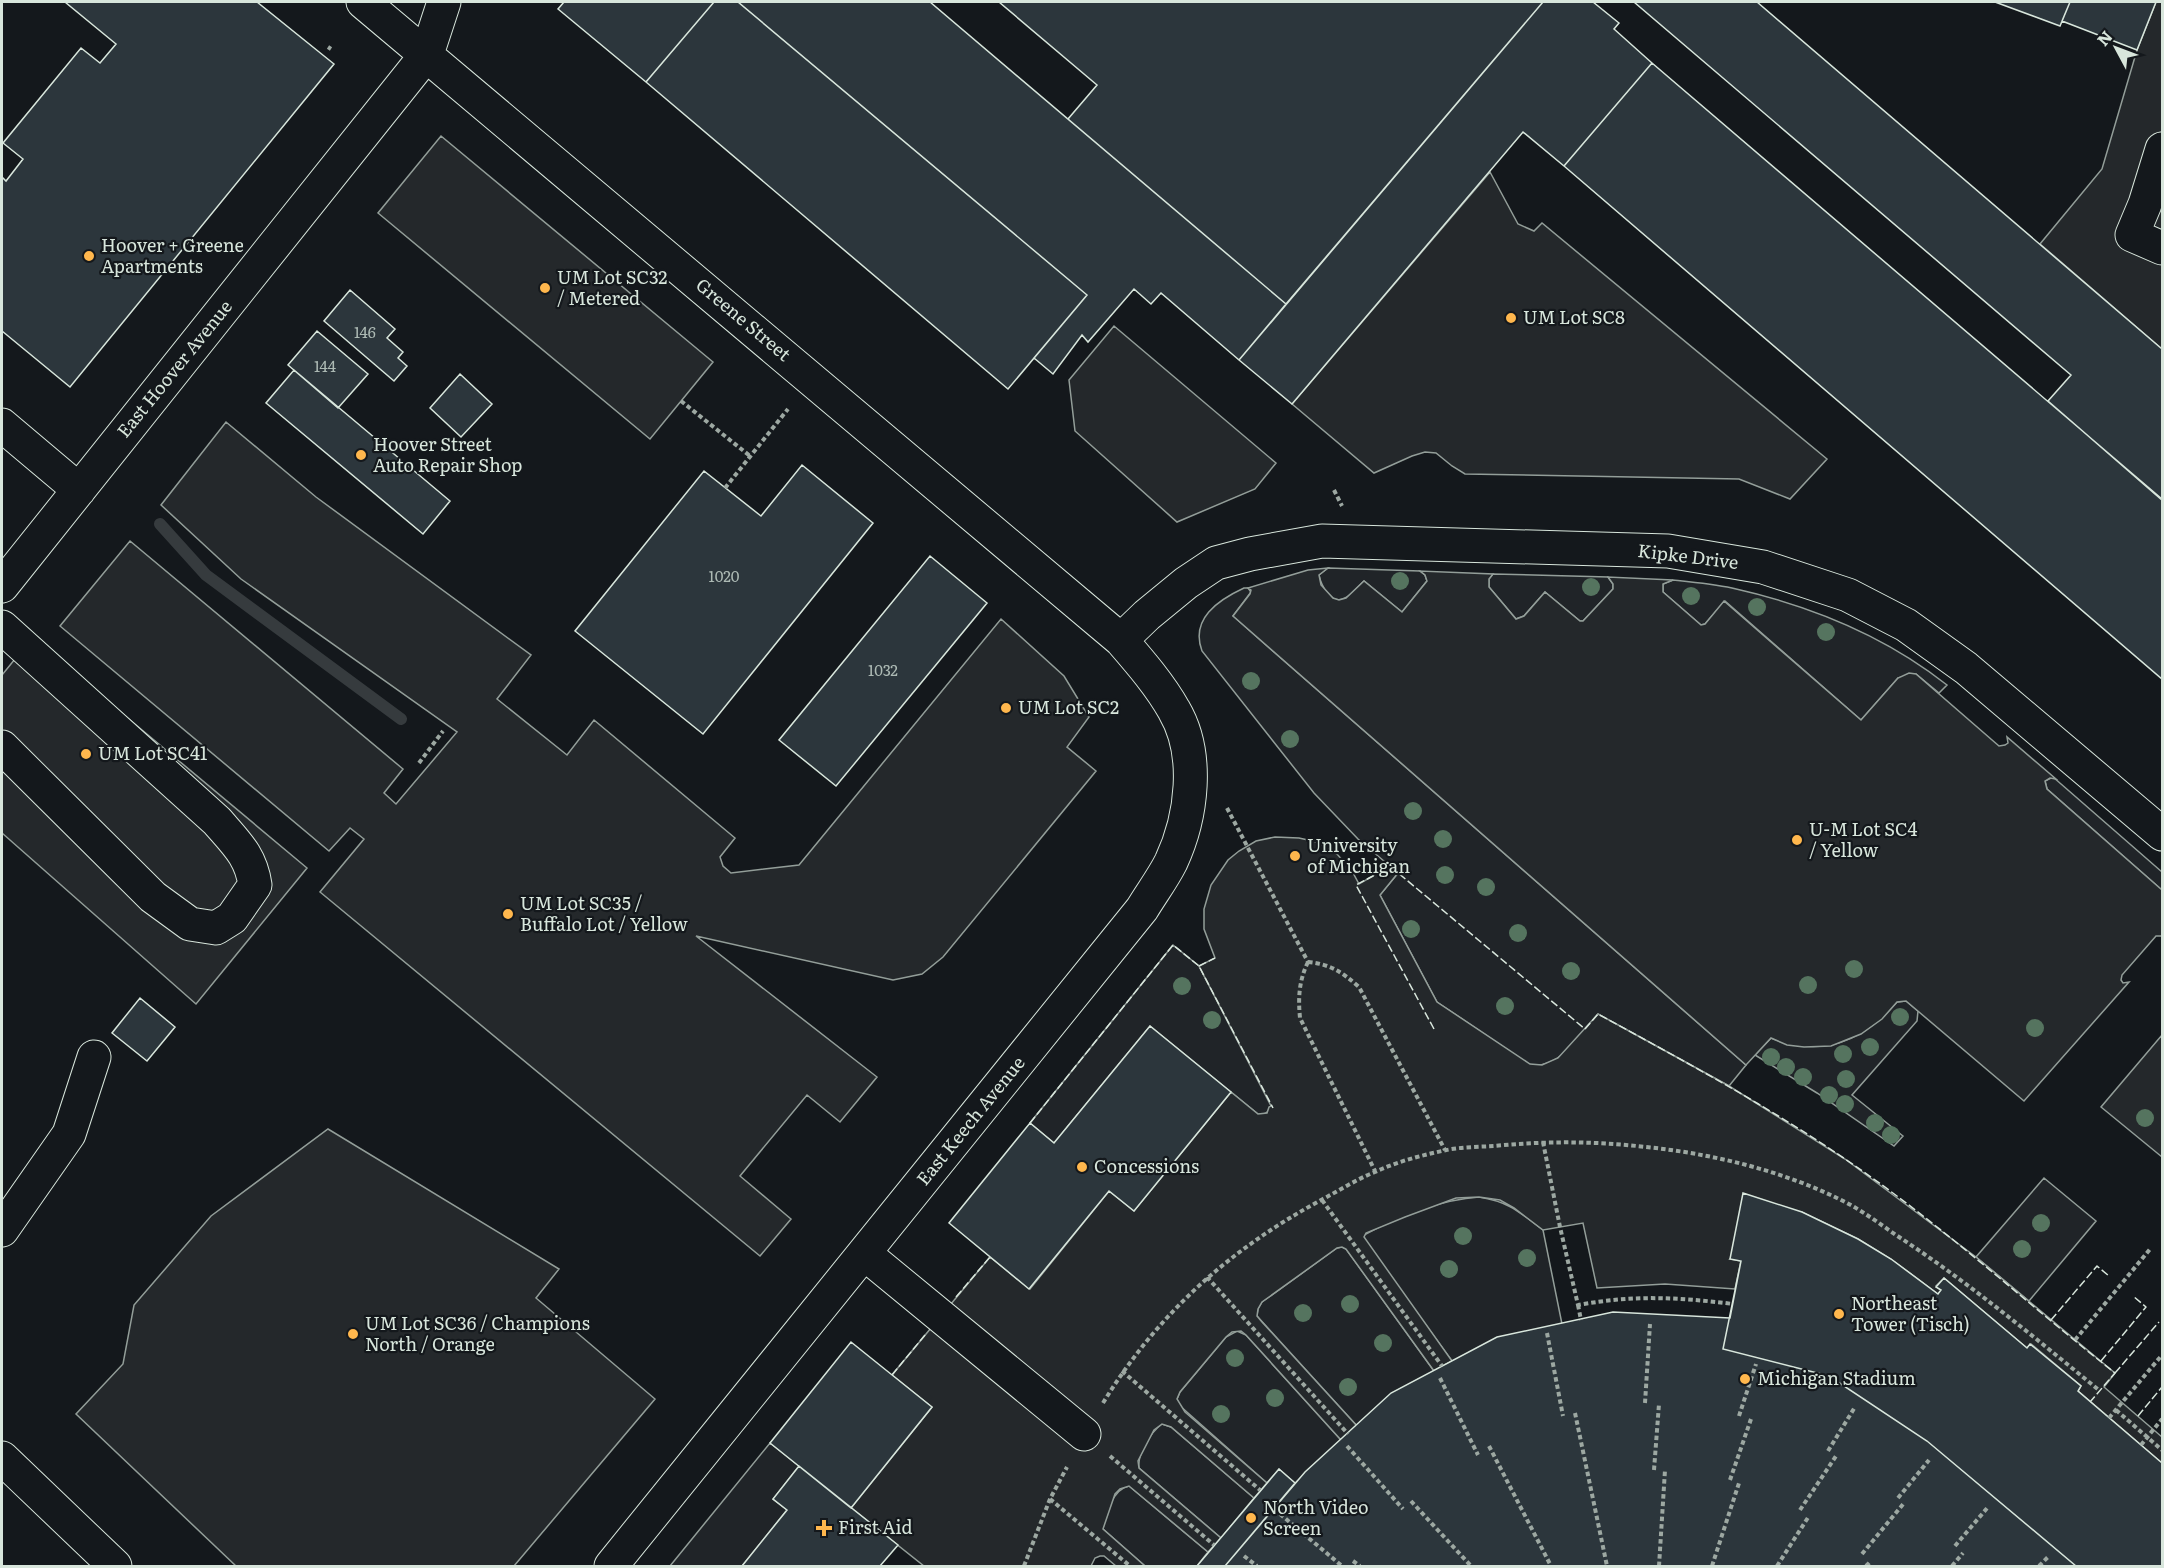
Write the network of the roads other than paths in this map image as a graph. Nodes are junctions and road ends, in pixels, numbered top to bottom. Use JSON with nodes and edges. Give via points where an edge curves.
{"nodes":[{"id":1,"x":363,"y":2,"type":"edge"},
{"id":2,"x":444,"y":2,"type":"edge"},
{"id":3,"x":427,"y":54,"type":"junction"},
{"id":4,"x":2163,"y":149,"type":"edge"},
{"id":5,"x":2163,"y":248,"type":"edge"},
{"id":6,"x":2,"y":425,"type":"edge"},
{"id":7,"x":79,"y":490,"type":"junction"},
{"id":8,"x":2,"y":586,"type":"edge"},
{"id":9,"x":2,"y":627,"type":"edge"},
{"id":10,"x":1121,"y":640,"type":"junction"},
{"id":11,"x":2,"y":747,"type":"edge"},
{"id":12,"x":2163,"y":834,"type":"edge"},
{"id":13,"x":94,"y":1057,"type":"dead end"},
{"id":14,"x":2,"y":1230,"type":"edge"},
{"id":15,"x":865,"y":1254,"type":"junction"},
{"id":16,"x":1084,"y":1434,"type":"road end"},
{"id":17,"x":2,"y":1458,"type":"edge"},
{"id":18,"x":115,"y":1566,"type":"edge"},
{"id":19,"x":611,"y":1566,"type":"edge"}],
"edges":[{"from":1,"to":3,"type":"street","name":"Greene Street"},
{"from":2,"to":3,"type":"street","name":"East Hoover Avenue"},
{"from":3,"to":7,"type":"street","name":"East Hoover Avenue"},
{"from":3,"to":10,"type":"street","name":"Greene Street"},
{"from":4,"to":5,"type":"street","via":[[2132,235]]},
{"from":6,"to":7,"type":"street"},
{"from":7,"to":8,"type":"street","name":"East Hoover Avenue"},
{"from":9,"to":11,"type":"street","via":[[217,821],[243,850],[253,868],[255,885],[232,918],[216,928],[190,924],[153,897]]},
{"from":10,"to":12,"type":"street","name":"Kipke Drive","via":[[1146,615],[1216,563],[1322,541],[1668,551],[1763,567],[1848,595],[1906,625],[1966,668]]},
{"from":10,"to":15,"type":"street","name":"East Keech Avenue","via":[[1175,711],[1188,751],[1187,811],[1170,863],[1142,909]]},
{"from":13,"to":14,"type":"street","via":[[69,1134]]},
{"from":15,"to":16,"type":"street"},
{"from":15,"to":19,"type":"street","name":"East Keech Avenue"},
{"from":17,"to":18,"type":"street"}]}
